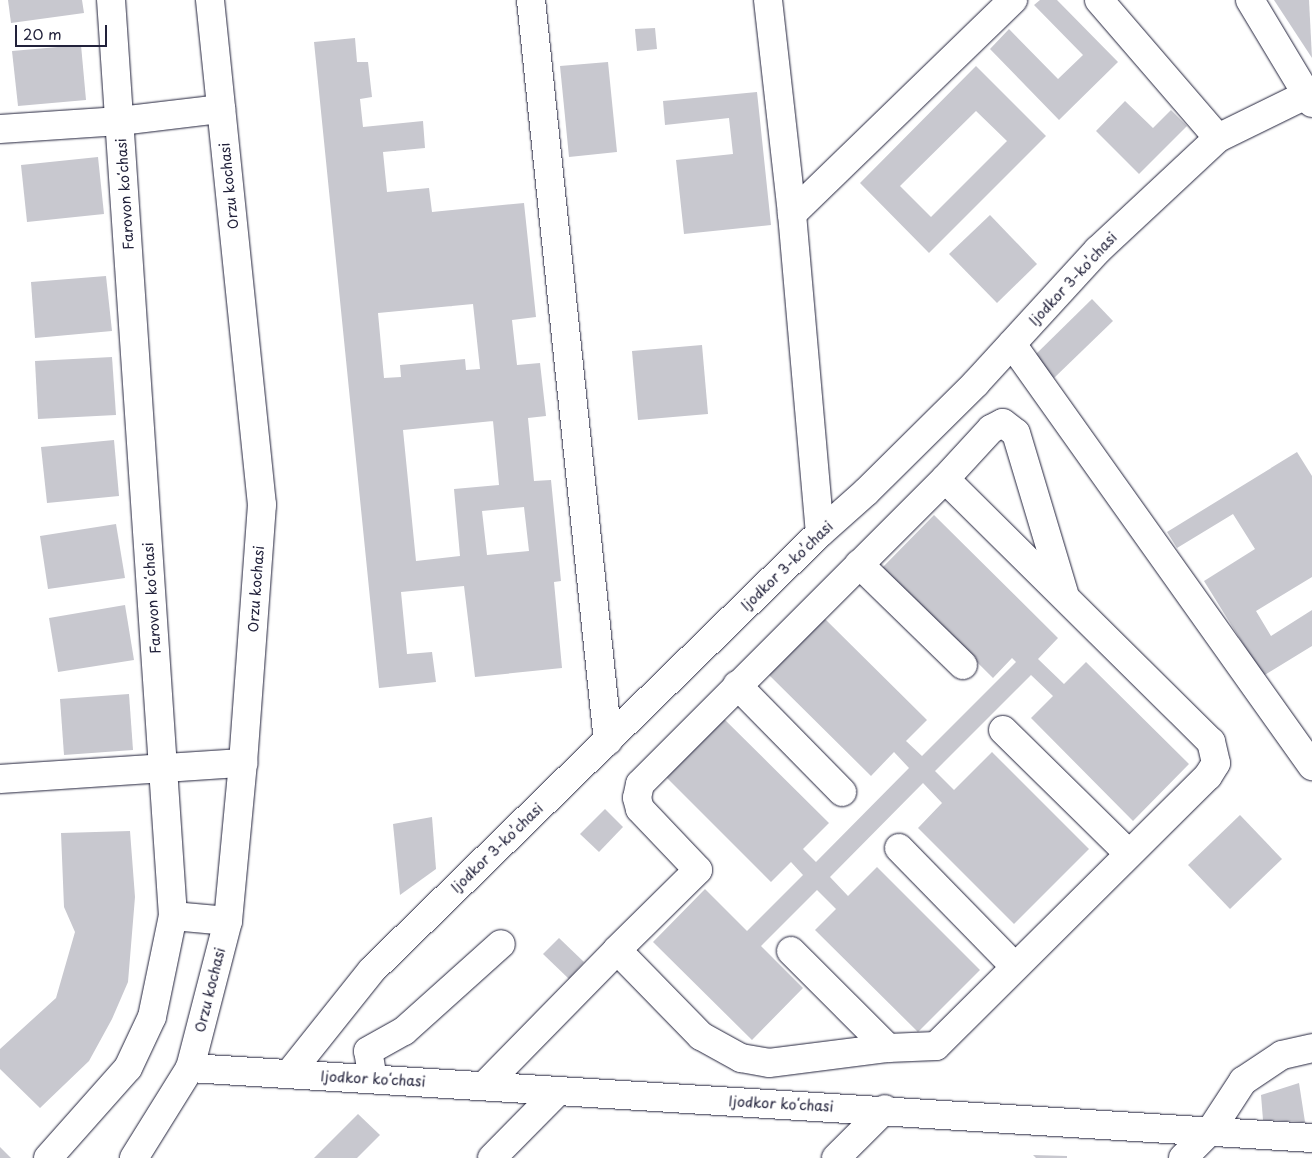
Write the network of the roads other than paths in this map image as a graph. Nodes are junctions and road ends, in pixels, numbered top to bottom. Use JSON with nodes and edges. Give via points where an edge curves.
{"nodes":[{"id":1,"x":111,"y":0,"type":"edge"},
{"id":2,"x":210,"y":0,"type":"edge"},
{"id":3,"x":531,"y":0,"type":"edge"},
{"id":4,"x":768,"y":0,"type":"edge"},
{"id":5,"x":1014,"y":0,"type":"edge"},
{"id":6,"x":1099,"y":0,"type":"edge"},
{"id":7,"x":1250,"y":0,"type":"edge"},
{"id":8,"x":1310,"y":96,"type":"edge"},
{"id":9,"x":221,"y":109,"type":"junction"},
{"id":10,"x":120,"y":121,"type":"junction"},
{"id":11,"x":0,"y":129,"type":"edge"},
{"id":12,"x":1218,"y":138,"type":"junction"},
{"id":13,"x":792,"y":214,"type":"junction"},
{"id":14,"x":1012,"y":344,"type":"junction"},
{"id":15,"x":945,"y":479,"type":"junction"},
{"id":16,"x":820,"y":532,"type":"junction"},
{"id":17,"x":859,"y":564,"type":"junction"},
{"id":18,"x":1065,"y":597,"type":"junction"},
{"id":19,"x":962,"y":665,"type":"dead end"},
{"id":20,"x":737,"y":685,"type":"junction"},
{"id":21,"x":1003,"y":730,"type":"dead end"},
{"id":22,"x":608,"y":742,"type":"junction"},
{"id":23,"x":243,"y":763,"type":"junction"},
{"id":24,"x":164,"y":766,"type":"junction"},
{"id":25,"x":1312,"y":766,"type":"edge"},
{"id":26,"x":0,"y":779,"type":"edge"},
{"id":27,"x":842,"y":792,"type":"dead end"},
{"id":28,"x":899,"y":848,"type":"dead end"},
{"id":29,"x":1128,"y":854,"type":"junction"},
{"id":30,"x":173,"y":916,"type":"junction"},
{"id":31,"x":228,"y":921,"type":"junction"},
{"id":32,"x":501,"y":944,"type":"dead end"},
{"id":33,"x":617,"y":950,"type":"junction"},
{"id":34,"x":791,"y":950,"type":"dead end"},
{"id":35,"x":1015,"y":968,"type":"junction"},
{"id":36,"x":888,"y":1048,"type":"junction"},
{"id":37,"x":1312,"y":1048,"type":"edge"},
{"id":38,"x":190,"y":1068,"type":"junction"},
{"id":39,"x":289,"y":1074,"type":"junction"},
{"id":40,"x":373,"y":1079,"type":"junction"},
{"id":41,"x":485,"y":1085,"type":"junction"},
{"id":42,"x":556,"y":1092,"type":"junction"},
{"id":43,"x":885,"y":1109,"type":"junction"},
{"id":44,"x":1211,"y":1130,"type":"junction"},
{"id":45,"x":1312,"y":1138,"type":"edge"},
{"id":46,"x":49,"y":1157,"type":"edge"},
{"id":47,"x":134,"y":1158,"type":"edge"},
{"id":48,"x":492,"y":1158,"type":"edge"},
{"id":49,"x":836,"y":1158,"type":"edge"},
{"id":50,"x":1183,"y":1158,"type":"edge"}],
"edges":[{"from":1,"to":10,"type":"street","name":"Farovon koʻchasi"},
{"from":2,"to":9,"type":"street","name":"Orzu kochasi"},
{"from":3,"to":22,"type":"street"},
{"from":4,"to":13,"type":"street"},
{"from":5,"to":13,"type":"street"},
{"from":6,"to":12,"type":"street"},
{"from":7,"to":8,"type":"street"},
{"from":8,"to":12,"type":"street","name":"Ijodkor 3-koʼchasi"},
{"from":9,"to":10,"type":"street"},
{"from":9,"to":23,"type":"street","name":"Orzu kochasi","via":[[262,505]]},
{"from":10,"to":11,"type":"street"},
{"from":10,"to":24,"type":"street","name":"Farovon koʻchasi"},
{"from":12,"to":14,"type":"street","name":"Ijodkor 3-koʼchasi","via":[[1098,250]]},
{"from":13,"to":16,"type":"street"},
{"from":14,"to":16,"type":"street","name":"Ijodkor 3-koʼchasi","via":[[866,492]]},
{"from":14,"to":25,"type":"street"},
{"from":15,"to":17,"type":"street"},
{"from":15,"to":18,"type":"street"},
{"from":15,"to":18,"type":"street","via":[[991,429],[1004,423],[1016,433]]},
{"from":16,"to":22,"type":"street","name":"Ijodkor 3-koʼchasi"},
{"from":17,"to":19,"type":"street"},
{"from":17,"to":20,"type":"street"},
{"from":18,"to":29,"type":"street","via":[[1211,742],[1216,763],[1208,776]]},
{"from":20,"to":27,"type":"street"},
{"from":20,"to":33,"type":"street","via":[[640,784],[637,798],[640,809],[698,870]]},
{"from":21,"to":29,"type":"street"},
{"from":22,"to":39,"type":"street","name":"Ijodkor 3-koʼchasi","via":[[372,970]]},
{"from":23,"to":24,"type":"street"},
{"from":23,"to":31,"type":"street","name":"Orzu kochasi"},
{"from":24,"to":26,"type":"street"},
{"from":24,"to":30,"type":"street","name":"Farovon koʻchasi"},
{"from":28,"to":35,"type":"street"},
{"from":29,"to":35,"type":"street"},
{"from":30,"to":31,"type":"street"},
{"from":30,"to":46,"type":"street","name":"Farovon koʻchasi","via":[[152,1017],[128,1068]]},
{"from":31,"to":38,"type":"street","name":"Orzu kochasi"},
{"from":32,"to":40,"type":"street","via":[[404,1031],[368,1052]]},
{"from":33,"to":36,"type":"street","via":[[702,1036],[741,1058],[769,1063]]},
{"from":33,"to":41,"type":"street"},
{"from":34,"to":36,"type":"street"},
{"from":35,"to":36,"type":"street","via":[[936,1046]]},
{"from":37,"to":44,"type":"street","via":[[1282,1055],[1243,1081]]},
{"from":38,"to":39,"type":"street","name":"Ijodkor koʻchasi"},
{"from":38,"to":47,"type":"street","name":"Orzu kochasi"},
{"from":39,"to":40,"type":"street","name":"Ijodkor koʻchasi"},
{"from":40,"to":41,"type":"street","name":"Ijodkor koʻchasi"},
{"from":41,"to":42,"type":"street","name":"Ijodkor koʻchasi"},
{"from":42,"to":43,"type":"street","name":"Ijodkor koʻchasi"},
{"from":42,"to":48,"type":"street"},
{"from":43,"to":44,"type":"street","name":"Ijodkor koʻchasi"},
{"from":43,"to":49,"type":"street"},
{"from":44,"to":45,"type":"street","name":"Ijodkor koʻchasi"},
{"from":44,"to":50,"type":"street"}]}
